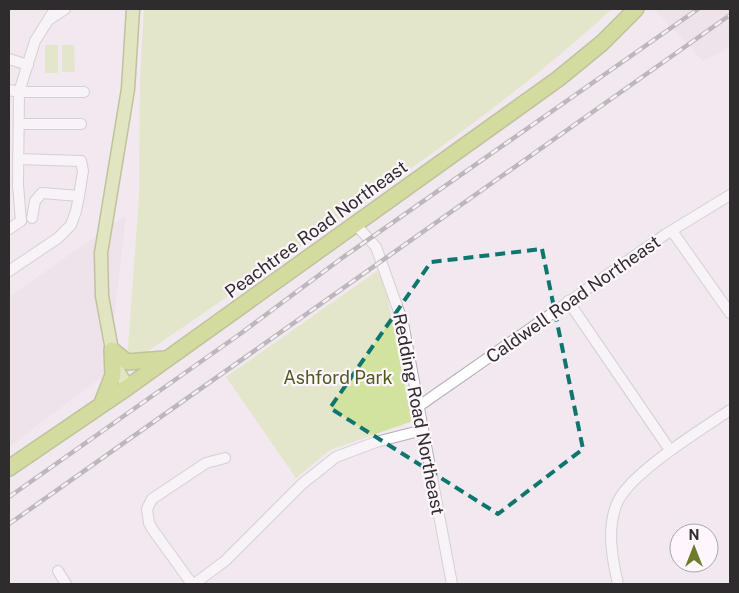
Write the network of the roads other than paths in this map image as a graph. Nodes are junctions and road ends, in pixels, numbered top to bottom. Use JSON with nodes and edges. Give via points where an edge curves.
{"nodes":[{"id":1,"x":53,"y":9,"type":"edge"},
{"id":2,"x":65,"y":9,"type":"edge"},
{"id":3,"x":134,"y":9,"type":"edge"},
{"id":4,"x":636,"y":9,"type":"edge"},
{"id":5,"x":46,"y":20,"type":"junction"},
{"id":6,"x":9,"y":59,"type":"edge"},
{"id":7,"x":28,"y":65,"type":"junction"},
{"id":8,"x":14,"y":91,"type":"edge"},
{"id":9,"x":84,"y":92,"type":"dead end"},
{"id":10,"x":19,"y":124,"type":"junction"},
{"id":11,"x":81,"y":124,"type":"dead end"},
{"id":12,"x":15,"y":155,"type":"edge"},
{"id":13,"x":14,"y":186,"type":"edge"},
{"id":14,"x":730,"y":195,"type":"edge"},
{"id":15,"x":79,"y":196,"type":"junction"},
{"id":16,"x":32,"y":218,"type":"dead end"},
{"id":17,"x":355,"y":224,"type":"junction"},
{"id":18,"x":9,"y":229,"type":"edge"},
{"id":19,"x":672,"y":230,"type":"junction"},
{"id":20,"x":9,"y":271,"type":"edge"},
{"id":21,"x":568,"y":301,"type":"junction"},
{"id":22,"x":730,"y":313,"type":"edge"},
{"id":23,"x":112,"y":350,"type":"junction"},
{"id":24,"x":166,"y":358,"type":"junction"},
{"id":25,"x":128,"y":387,"type":"junction"},
{"id":26,"x":102,"y":404,"type":"junction"},
{"id":27,"x":419,"y":406,"type":"junction"},
{"id":28,"x":730,"y":410,"type":"edge"},
{"id":29,"x":423,"y":430,"type":"junction"},
{"id":30,"x":670,"y":450,"type":"junction"},
{"id":31,"x":225,"y":458,"type":"dead end"},
{"id":32,"x":9,"y":468,"type":"edge"},
{"id":33,"x":58,"y":571,"type":"dead end"},
{"id":34,"x":66,"y":584,"type":"edge"},
{"id":35,"x":193,"y":584,"type":"edge"},
{"id":36,"x":452,"y":584,"type":"edge"},
{"id":37,"x":618,"y":584,"type":"edge"}],
"edges":[{"from":1,"to":5,"type":"street"},
{"from":2,"to":5,"type":"street"},
{"from":3,"to":23,"type":"main road","via":[[128,89],[101,253],[102,296]]},
{"from":4,"to":17,"type":"highway","name":"Peachtree Road Northeast","via":[[602,43],[558,79]]},
{"from":5,"to":7,"type":"street"},
{"from":6,"to":7,"type":"street"},
{"from":7,"to":8,"type":"street"},
{"from":8,"to":9,"type":"street"},
{"from":8,"to":10,"type":"street"},
{"from":10,"to":11,"type":"street"},
{"from":10,"to":12,"type":"street"},
{"from":12,"to":13,"type":"street"},
{"from":12,"to":15,"type":"street","via":[[81,161],[83,171]]},
{"from":13,"to":18,"type":"street","via":[[22,221]]},
{"from":14,"to":19,"type":"street","name":"Caldwell Road Northeast"},
{"from":15,"to":16,"type":"street","via":[[42,193],[34,201]]},
{"from":15,"to":20,"type":"street","via":[[71,225],[58,238]]},
{"from":17,"to":24,"type":"highway","name":"Peachtree Road Northeast"},
{"from":17,"to":27,"type":"street","name":"Redding Road Northeast","via":[[376,247],[403,323]]},
{"from":19,"to":21,"type":"street","name":"Caldwell Road Northeast"},
{"from":19,"to":22,"type":"street"},
{"from":21,"to":27,"type":"street","name":"Caldwell Road Northeast"},
{"from":21,"to":30,"type":"street"},
{"from":23,"to":24,"type":"highway","via":[[127,362]]},
{"from":23,"to":25,"type":"main road","via":[[118,372]]},
{"from":23,"to":26,"type":"highway","via":[[113,375]]},
{"from":24,"to":25,"type":"highway","name":"Peachtree Road Northeast"},
{"from":25,"to":26,"type":"highway","name":"Peachtree Road Northeast"},
{"from":26,"to":32,"type":"highway","name":"Peachtree Road Northeast"},
{"from":27,"to":29,"type":"street","name":"Redding Road Northeast"},
{"from":28,"to":30,"type":"street"},
{"from":29,"to":35,"type":"street","via":[[368,444],[336,457],[302,484],[225,561]]},
{"from":29,"to":36,"type":"street","name":"Redding Road Northeast"},
{"from":30,"to":37,"type":"street","via":[[630,485],[618,501],[611,538]]},
{"from":31,"to":35,"type":"street","via":[[198,468],[152,499],[147,509],[152,530]]},
{"from":33,"to":34,"type":"street"}]}
